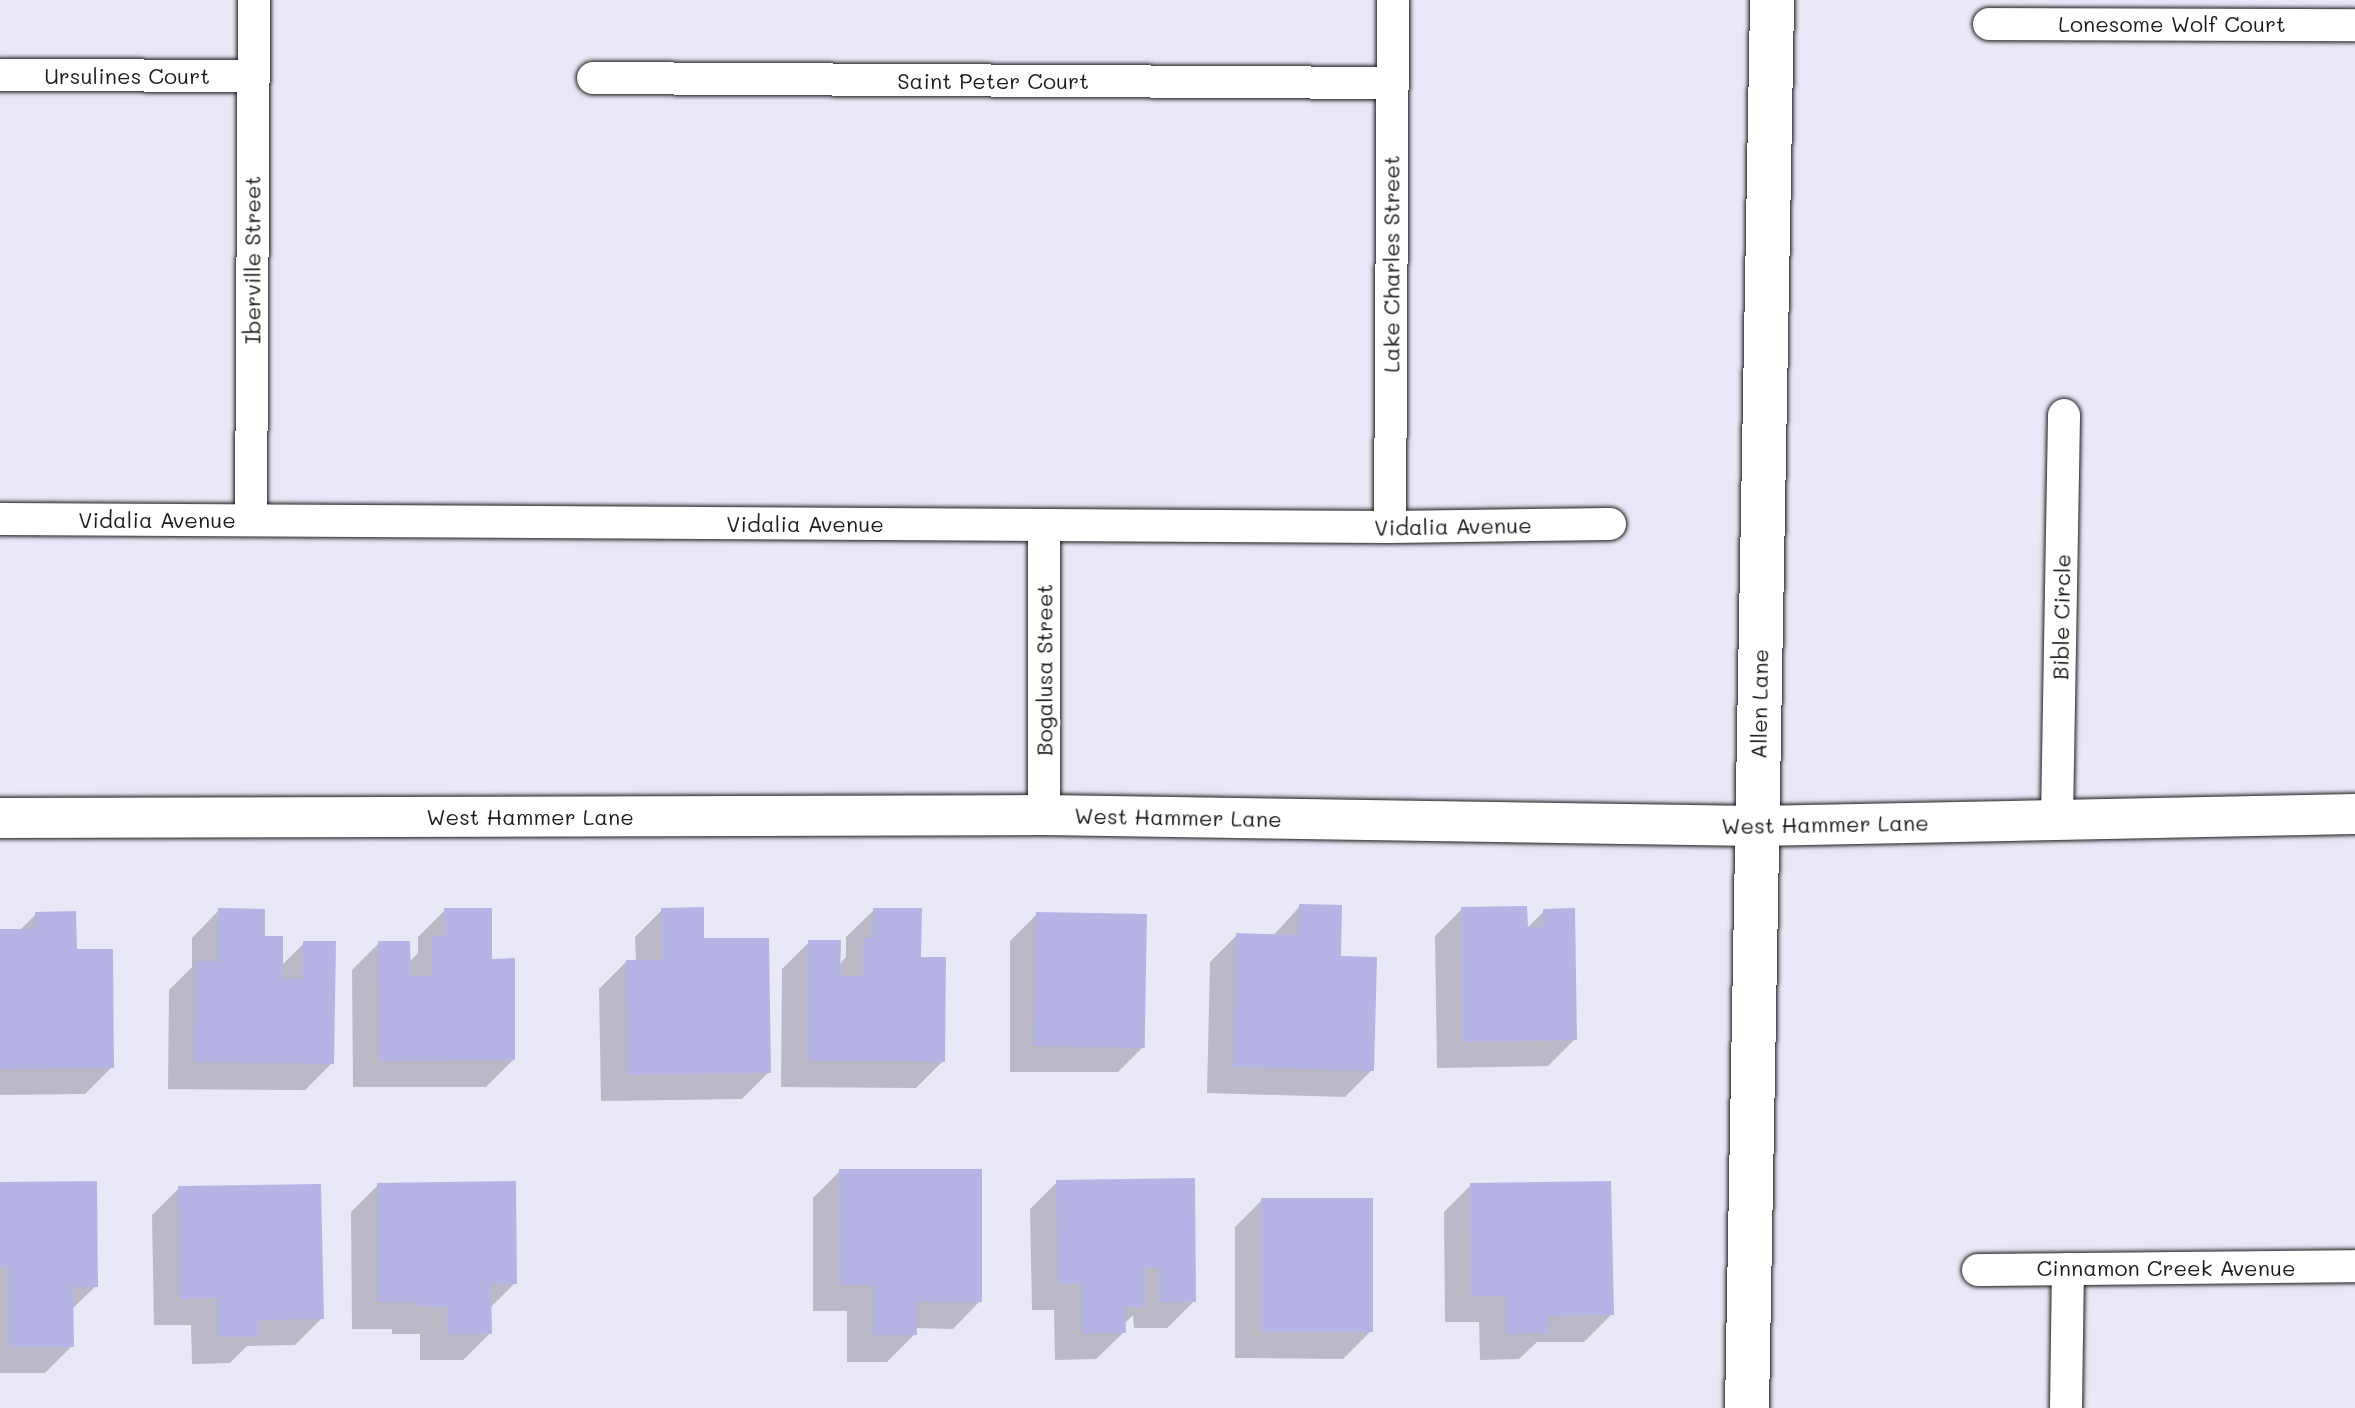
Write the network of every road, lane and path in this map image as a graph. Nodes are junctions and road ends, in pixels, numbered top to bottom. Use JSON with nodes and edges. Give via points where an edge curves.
{"nodes":[{"id":1,"x":254,"y":0,"type":"edge"},
{"id":2,"x":1393,"y":0,"type":"edge"},
{"id":3,"x":1772,"y":0,"type":"edge"},
{"id":4,"x":1989,"y":24,"type":"dead end"},
{"id":5,"x":2355,"y":25,"type":"edge"},
{"id":6,"x":0,"y":75,"type":"edge"},
{"id":7,"x":253,"y":76,"type":"junction"},
{"id":8,"x":593,"y":78,"type":"dead end"},
{"id":9,"x":1392,"y":83,"type":"junction"},
{"id":10,"x":2064,"y":415,"type":"dead end"},
{"id":11,"x":0,"y":519,"type":"edge"},
{"id":12,"x":251,"y":520,"type":"junction"},
{"id":13,"x":1610,"y":524,"type":"dead end"},
{"id":14,"x":1044,"y":525,"type":"junction"},
{"id":15,"x":1390,"y":527,"type":"junction"},
{"id":16,"x":2355,"y":814,"type":"edge"},
{"id":17,"x":1044,"y":815,"type":"junction"},
{"id":18,"x":0,"y":818,"type":"edge"},
{"id":19,"x":2057,"y":818,"type":"junction"},
{"id":20,"x":1757,"y":826,"type":"junction"},
{"id":21,"x":2355,"y":1266,"type":"edge"},
{"id":22,"x":2068,"y":1269,"type":"junction"},
{"id":23,"x":1978,"y":1270,"type":"dead end"},
{"id":24,"x":1747,"y":1408,"type":"edge"},
{"id":25,"x":2066,"y":1408,"type":"edge"}],
"edges":[{"from":1,"to":7,"type":"street","name":"Iberville Street"},
{"from":2,"to":9,"type":"street","name":"Lake Charles Street"},
{"from":3,"to":20,"type":"main road","name":"Allen Lane"},
{"from":4,"to":5,"type":"street","name":"Lonesome Wolf Court"},
{"from":6,"to":7,"type":"street","name":"Ursulines Court"},
{"from":7,"to":12,"type":"street","name":"Iberville Street"},
{"from":8,"to":9,"type":"street","name":"Saint Peter Court"},
{"from":9,"to":15,"type":"street","name":"Lake Charles Street"},
{"from":10,"to":19,"type":"street","name":"Bible Circle"},
{"from":11,"to":12,"type":"street","name":"Vidalia Avenue"},
{"from":12,"to":14,"type":"street","name":"Vidalia Avenue"},
{"from":13,"to":15,"type":"street","name":"Vidalia Avenue"},
{"from":14,"to":15,"type":"street","name":"Vidalia Avenue"},
{"from":14,"to":17,"type":"street","name":"Bogalusa Street"},
{"from":16,"to":19,"type":"street","name":"West Hammer Lane"},
{"from":17,"to":18,"type":"street","name":"West Hammer Lane"},
{"from":17,"to":20,"type":"street","name":"West Hammer Lane"},
{"from":19,"to":20,"type":"street","name":"West Hammer Lane"},
{"from":20,"to":24,"type":"main road","name":"Allen Lane"},
{"from":21,"to":22,"type":"street","name":"Cinnamon Creek Avenue"},
{"from":22,"to":23,"type":"street","name":"Cinnamon Creek Avenue"},
{"from":22,"to":25,"type":"street"}]}
